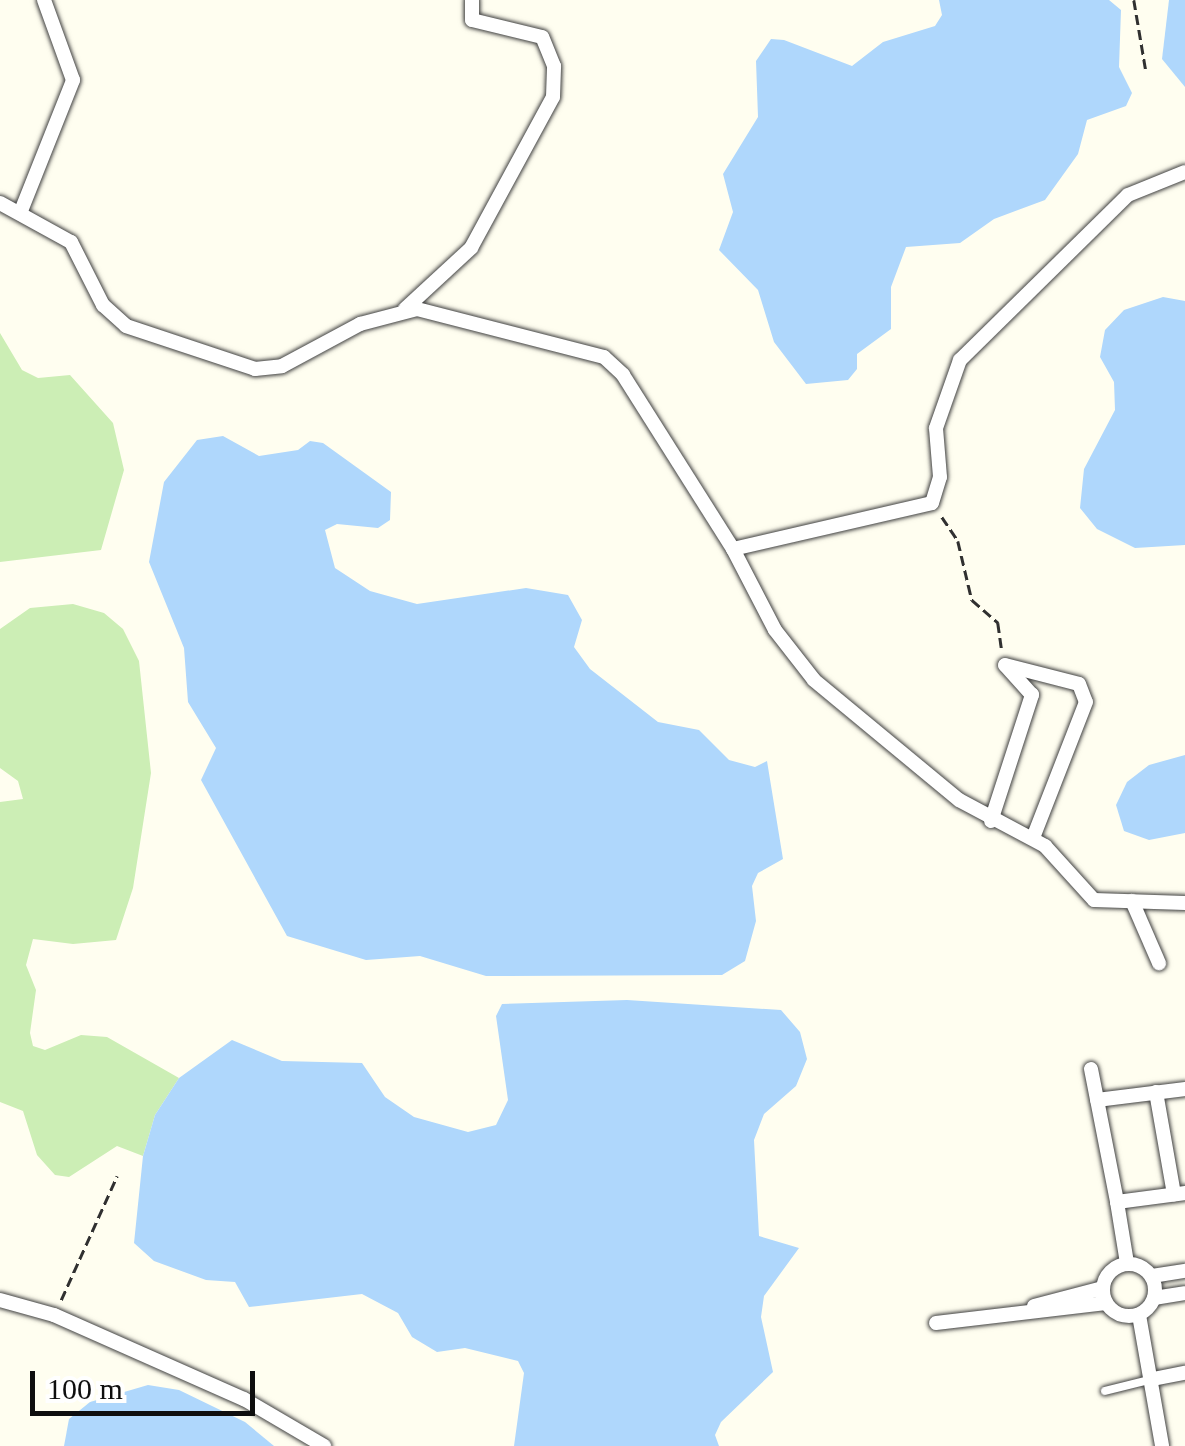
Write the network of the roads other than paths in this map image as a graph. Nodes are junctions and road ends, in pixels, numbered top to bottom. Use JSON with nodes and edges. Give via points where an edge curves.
{"nodes":[{"id":1,"x":44,"y":0,"type":"edge"},
{"id":2,"x":472,"y":0,"type":"edge"},
{"id":3,"x":1185,"y":172,"type":"edge"},
{"id":4,"x":0,"y":203,"type":"edge"},
{"id":5,"x":21,"y":211,"type":"junction"},
{"id":6,"x":404,"y":310,"type":"junction"},
{"id":7,"x":733,"y":549,"type":"junction"},
{"id":8,"x":991,"y":820,"type":"junction"},
{"id":9,"x":1033,"y":838,"type":"junction"},
{"id":10,"x":1132,"y":901,"type":"junction"},
{"id":11,"x":1185,"y":903,"type":"edge"},
{"id":12,"x":1159,"y":962,"type":"dead end"},
{"id":13,"x":1091,"y":1069,"type":"dead end"},
{"id":14,"x":1185,"y":1089,"type":"edge"},
{"id":15,"x":1156,"y":1092,"type":"junction"},
{"id":16,"x":1097,"y":1100,"type":"junction"},
{"id":17,"x":1179,"y":1194,"type":"edge"},
{"id":18,"x":1117,"y":1202,"type":"junction"},
{"id":19,"x":1127,"y":1263,"type":"junction"},
{"id":20,"x":1185,"y":1271,"type":"edge"},
{"id":21,"x":1152,"y":1276,"type":"junction"},
{"id":22,"x":1185,"y":1293,"type":"edge"},
{"id":23,"x":1104,"y":1295,"type":"junction"},
{"id":24,"x":1154,"y":1298,"type":"junction"},
{"id":25,"x":0,"y":1300,"type":"edge"},
{"id":26,"x":1139,"y":1314,"type":"junction"},
{"id":27,"x":936,"y":1323,"type":"dead end"},
{"id":28,"x":1185,"y":1373,"type":"edge"},
{"id":29,"x":1153,"y":1379,"type":"junction"},
{"id":30,"x":1105,"y":1391,"type":"dead end"},
{"id":31,"x":324,"y":1446,"type":"edge"},
{"id":32,"x":1162,"y":1446,"type":"edge"}],
"edges":[{"from":1,"to":5,"type":"street","via":[[73,80]]},
{"from":2,"to":6,"type":"street","via":[[472,20],[542,37],[554,66],[553,97],[471,248]]},
{"from":3,"to":7,"type":"street","via":[[1128,195],[960,360],[936,428],[940,477],[932,504]]},
{"from":4,"to":5,"type":"street"},
{"from":5,"to":6,"type":"street","via":[[71,242],[103,305],[126,326],[256,369],[282,366],[360,324]]},
{"from":6,"to":7,"type":"street","via":[[432,310],[604,357],[623,375]]},
{"from":7,"to":8,"type":"street","via":[[801,667]]},
{"from":8,"to":9,"type":"street"},
{"from":8,"to":9,"type":"street","via":[[1032,694],[1005,665],[1079,684],[1086,702]]},
{"from":9,"to":10,"type":"street","via":[[1094,900]]},
{"from":10,"to":11,"type":"street"},
{"from":10,"to":12,"type":"street"},
{"from":13,"to":16,"type":"street"},
{"from":14,"to":15,"type":"street"},
{"from":15,"to":16,"type":"street"},
{"from":15,"to":17,"type":"street"},
{"from":16,"to":18,"type":"street"},
{"from":17,"to":18,"type":"street"},
{"from":18,"to":19,"type":"street"},
{"from":19,"to":21,"type":"street"},
{"from":19,"to":23,"type":"street","via":[[1108,1274]]},
{"from":20,"to":21,"type":"street"},
{"from":21,"to":24,"type":"street"},
{"from":22,"to":24,"type":"street"},
{"from":23,"to":26,"type":"street","via":[[1117,1313]]},
{"from":23,"to":27,"type":"street"},
{"from":24,"to":26,"type":"street"},
{"from":25,"to":31,"type":"street","via":[[54,1315],[244,1399]]},
{"from":26,"to":29,"type":"street"},
{"from":28,"to":29,"type":"street"},
{"from":29,"to":30,"type":"lane"},
{"from":29,"to":32,"type":"street"}]}
